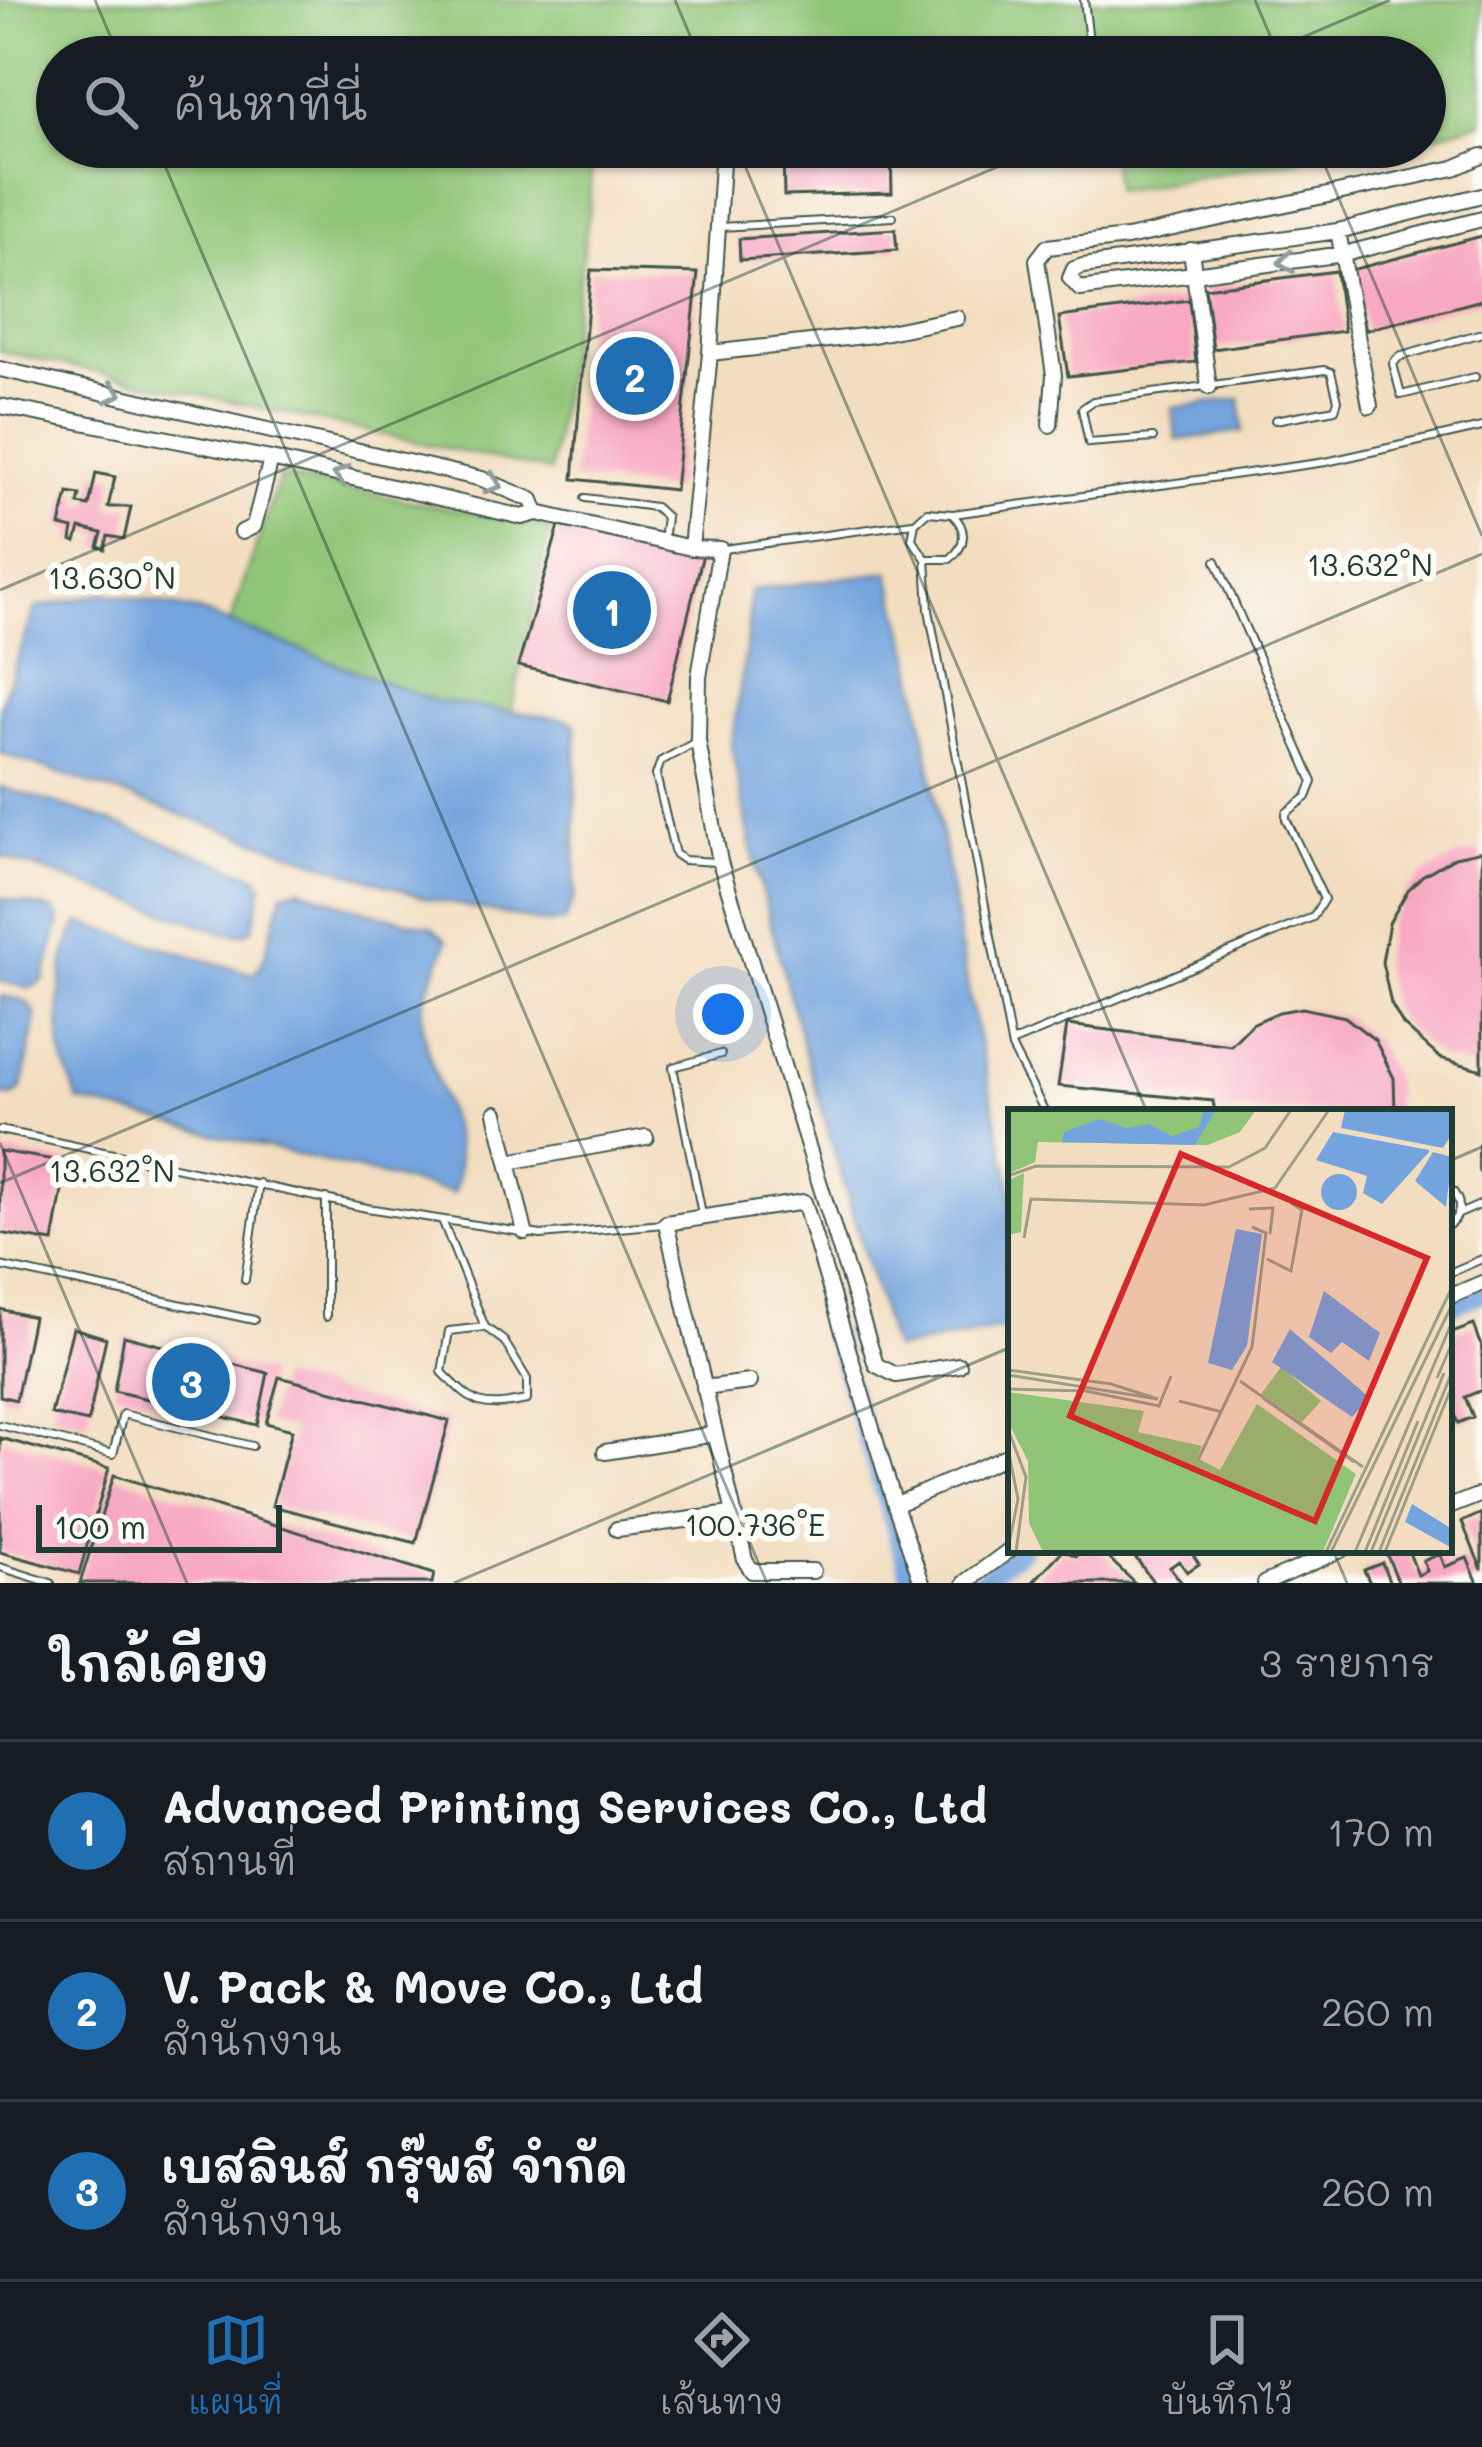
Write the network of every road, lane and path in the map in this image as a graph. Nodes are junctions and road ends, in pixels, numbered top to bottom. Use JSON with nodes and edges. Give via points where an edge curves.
{"nodes":[{"id":1,"x":1084,"y":0,"type":"edge"},
{"id":2,"x":1088,"y":36,"type":"edge"},
{"id":3,"x":1482,"y":156,"type":"edge"},
{"id":4,"x":721,"y":168,"type":"edge"},
{"id":5,"x":1482,"y":195,"type":"edge"},
{"id":6,"x":893,"y":217,"type":"dead end"},
{"id":7,"x":1482,"y":219,"type":"edge"},
{"id":8,"x":716,"y":227,"type":"junction"},
{"id":9,"x":1338,"y":231,"type":"junction"},
{"id":10,"x":1191,"y":250,"type":"junction"},
{"id":11,"x":1344,"y":254,"type":"junction"},
{"id":12,"x":1195,"y":275,"type":"junction"},
{"id":13,"x":957,"y":318,"type":"dead end"},
{"id":14,"x":1482,"y":333,"type":"edge"},
{"id":15,"x":710,"y":353,"type":"junction"},
{"id":16,"x":0,"y":369,"type":"edge"},
{"id":17,"x":1475,"y":377,"type":"dead end"},
{"id":18,"x":1209,"y":387,"type":"junction"},
{"id":19,"x":0,"y":406,"type":"edge"},
{"id":20,"x":1370,"y":406,"type":"dead end"},
{"id":21,"x":1275,"y":421,"type":"dead end"},
{"id":22,"x":1050,"y":425,"type":"dead end"},
{"id":23,"x":1482,"y":427,"type":"edge"},
{"id":24,"x":1153,"y":438,"type":"dead end"},
{"id":25,"x":271,"y":459,"type":"junction"},
{"id":26,"x":585,"y":498,"type":"dead end"},
{"id":27,"x":537,"y":513,"type":"junction"},
{"id":28,"x":952,"y":514,"type":"junction"},
{"id":29,"x":915,"y":523,"type":"junction"},
{"id":30,"x":242,"y":532,"type":"dead end"},
{"id":31,"x":663,"y":542,"type":"junction"},
{"id":32,"x":691,"y":548,"type":"junction"},
{"id":33,"x":720,"y":549,"type":"junction"},
{"id":34,"x":926,"y":559,"type":"junction"},
{"id":35,"x":1216,"y":561,"type":"dead end"},
{"id":36,"x":698,"y":741,"type":"junction"},
{"id":37,"x":720,"y":862,"type":"junction"},
{"id":38,"x":1011,"y":1044,"type":"junction"},
{"id":39,"x":721,"y":1054,"type":"dead end"},
{"id":40,"x":1044,"y":1109,"type":"edge"},
{"id":41,"x":496,"y":1113,"type":"dead end"},
{"id":42,"x":0,"y":1130,"type":"edge"},
{"id":43,"x":646,"y":1137,"type":"dead end"},
{"id":44,"x":1482,"y":1146,"type":"edge"},
{"id":45,"x":508,"y":1162,"type":"junction"},
{"id":46,"x":1482,"y":1170,"type":"edge"},
{"id":47,"x":259,"y":1183,"type":"junction"},
{"id":48,"x":1452,"y":1191,"type":"edge"},
{"id":49,"x":326,"y":1198,"type":"junction"},
{"id":50,"x":1482,"y":1204,"type":"edge"},
{"id":51,"x":1460,"y":1214,"type":"junction"},
{"id":52,"x":702,"y":1216,"type":"junction"},
{"id":53,"x":441,"y":1219,"type":"junction"},
{"id":54,"x":666,"y":1223,"type":"junction"},
{"id":55,"x":1452,"y":1223,"type":"edge"},
{"id":56,"x":525,"y":1232,"type":"junction"},
{"id":57,"x":1482,"y":1259,"type":"edge"},
{"id":58,"x":0,"y":1266,"type":"edge"},
{"id":59,"x":1452,"y":1272,"type":"edge"},
{"id":60,"x":245,"y":1280,"type":"dead end"},
{"id":61,"x":1482,"y":1283,"type":"edge"},
{"id":62,"x":1452,"y":1296,"type":"edge"},
{"id":63,"x":326,"y":1317,"type":"dead end"},
{"id":64,"x":254,"y":1320,"type":"dead end"},
{"id":65,"x":485,"y":1328,"type":"junction"},
{"id":66,"x":959,"y":1366,"type":"dead end"},
{"id":67,"x":750,"y":1382,"type":"dead end"},
{"id":68,"x":704,"y":1388,"type":"junction"},
{"id":69,"x":0,"y":1425,"type":"edge"},
{"id":70,"x":715,"y":1434,"type":"junction"},
{"id":71,"x":252,"y":1446,"type":"dead end"},
{"id":72,"x":605,"y":1452,"type":"dead end"},
{"id":73,"x":1008,"y":1455,"type":"edge"},
{"id":74,"x":1482,"y":1494,"type":"edge"},
{"id":75,"x":896,"y":1505,"type":"junction"},
{"id":76,"x":1452,"y":1506,"type":"edge"},
{"id":77,"x":731,"y":1514,"type":"junction"},
{"id":78,"x":617,"y":1529,"type":"dead end"},
{"id":79,"x":1008,"y":1551,"type":"edge"},
{"id":80,"x":1334,"y":1553,"type":"edge"},
{"id":81,"x":0,"y":1568,"type":"edge"},
{"id":82,"x":813,"y":1571,"type":"dead end"},
{"id":83,"x":51,"y":1583,"type":"edge"},
{"id":84,"x":922,"y":1583,"type":"edge"},
{"id":85,"x":965,"y":1583,"type":"edge"},
{"id":86,"x":1265,"y":1583,"type":"edge"}],
"edges":[{"from":1,"to":2,"type":"lane"},
{"from":3,"to":22,"type":"street","via":[[1126,238],[1047,247],[1036,260],[1054,375]]},
{"from":4,"to":8,"type":"street"},
{"from":5,"to":9,"type":"street"},
{"from":6,"to":8,"type":"lane"},
{"from":7,"to":11,"type":"street"},
{"from":8,"to":15,"type":"street"},
{"from":9,"to":10,"type":"street"},
{"from":9,"to":11,"type":"street"},
{"from":10,"to":12,"type":"street"},
{"from":10,"to":12,"type":"street","via":[[1078,267],[1070,278],[1080,289]]},
{"from":11,"to":12,"type":"street","one_way":true},
{"from":11,"to":20,"type":"street"},
{"from":12,"to":18,"type":"street"},
{"from":13,"to":15,"type":"street"},
{"from":14,"to":17,"type":"lane","via":[[1393,364],[1402,395]]},
{"from":15,"to":32,"type":"street"},
{"from":16,"to":27,"type":"street","one_way":true,"via":[[482,479],[532,500]]},
{"from":18,"to":21,"type":"lane","via":[[1331,372],[1336,409]]},
{"from":18,"to":24,"type":"lane","via":[[1093,400],[1082,409],[1089,443]]},
{"from":19,"to":25,"type":"street"},
{"from":23,"to":28,"type":"lane","via":[[1325,462]]},
{"from":27,"to":25,"type":"street","one_way":true,"via":[[522,517]]},
{"from":25,"to":30,"type":"street","via":[[254,526]]},
{"from":26,"to":31,"type":"lane","via":[[656,507],[665,518]]},
{"from":27,"to":31,"type":"street"},
{"from":28,"to":29,"type":"lane","via":[[935,510]]},
{"from":28,"to":34,"type":"lane","via":[[963,528],[962,545],[950,559]]},
{"from":29,"to":33,"type":"lane"},
{"from":29,"to":34,"type":"lane","via":[[914,547]]},
{"from":31,"to":32,"type":"street"},
{"from":32,"to":33,"type":"street"},
{"from":33,"to":36,"type":"street","via":[[699,677]]},
{"from":34,"to":38,"type":"lane","via":[[932,632]]},
{"from":35,"to":38,"type":"lane","via":[[1313,782],[1286,819],[1322,909]]},
{"from":36,"to":37,"type":"street"},
{"from":36,"to":37,"type":"lane","via":[[661,761],[656,775],[675,854]]},
{"from":37,"to":66,"type":"street","via":[[876,1365],[896,1375]]},
{"from":38,"to":40,"type":"lane"},
{"from":39,"to":52,"type":"lane","via":[[673,1067]]},
{"from":41,"to":45,"type":"street"},
{"from":42,"to":47,"type":"lane"},
{"from":43,"to":45,"type":"street"},
{"from":44,"to":46,"type":"lane"},
{"from":45,"to":56,"type":"street"},
{"from":47,"to":49,"type":"lane"},
{"from":47,"to":60,"type":"lane"},
{"from":48,"to":51,"type":"lane"},
{"from":49,"to":53,"type":"lane"},
{"from":49,"to":63,"type":"lane"},
{"from":50,"to":51,"type":"lane"},
{"from":51,"to":55,"type":"lane"},
{"from":52,"to":54,"type":"street"},
{"from":52,"to":75,"type":"street","via":[[804,1202]]},
{"from":53,"to":56,"type":"lane"},
{"from":53,"to":65,"type":"lane"},
{"from":54,"to":56,"type":"lane"},
{"from":54,"to":68,"type":"street"},
{"from":57,"to":59,"type":"lane"},
{"from":58,"to":64,"type":"lane"},
{"from":61,"to":62,"type":"street"},
{"from":65,"to":65,"type":"lane","via":[[504,1341],[527,1379],[526,1400],[472,1402],[442,1372],[449,1331]]},
{"from":67,"to":68,"type":"street"},
{"from":68,"to":70,"type":"street"},
{"from":69,"to":71,"type":"lane","via":[[113,1454],[123,1414]]},
{"from":70,"to":72,"type":"street"},
{"from":70,"to":77,"type":"street"},
{"from":73,"to":75,"type":"street"},
{"from":74,"to":76,"type":"street"},
{"from":75,"to":84,"type":"street"},
{"from":77,"to":78,"type":"street"},
{"from":77,"to":82,"type":"street","via":[[752,1571]]},
{"from":79,"to":85,"type":"street"},
{"from":80,"to":86,"type":"street"},
{"from":81,"to":83,"type":"lane"}]}
